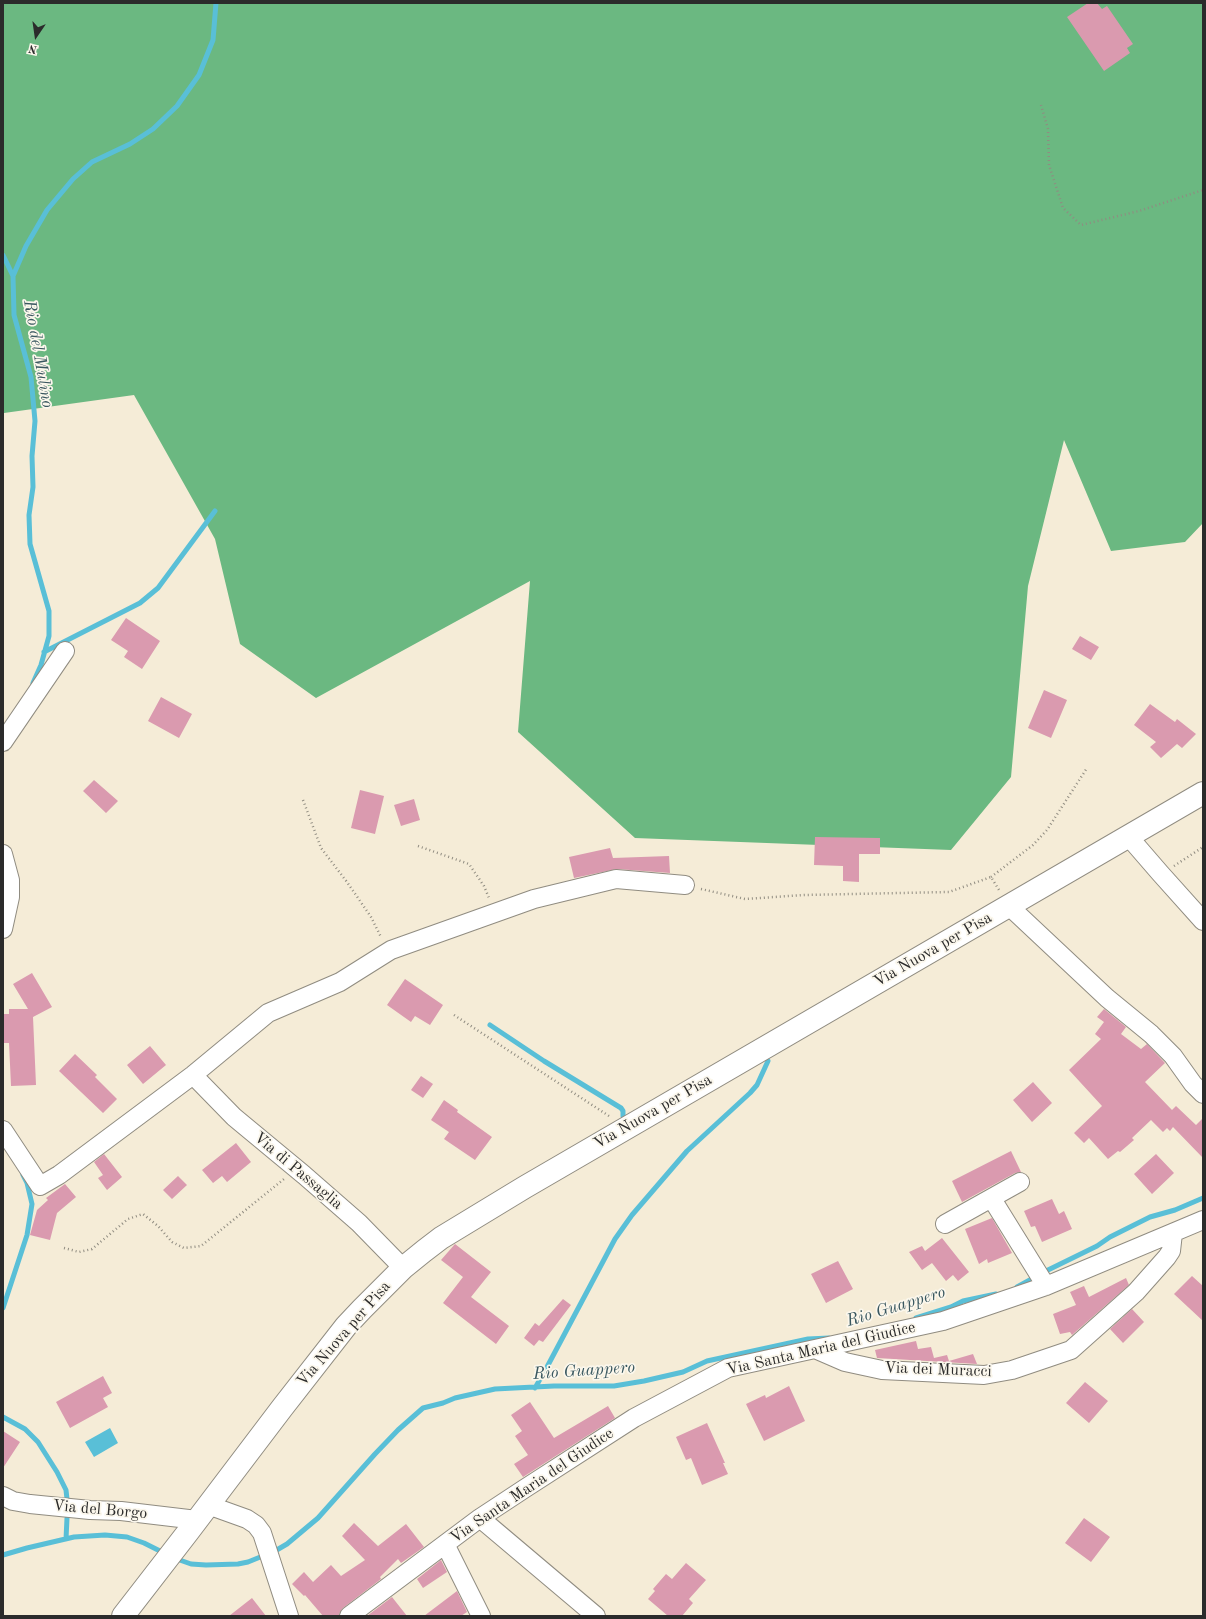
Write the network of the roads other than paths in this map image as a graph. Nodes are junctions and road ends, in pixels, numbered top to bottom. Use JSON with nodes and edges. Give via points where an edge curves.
{"nodes":[{"id":1,"x":65,"y":651,"type":"dead end"},
{"id":2,"x":3,"y":742,"type":"edge"},
{"id":3,"x":1203,"y":793,"type":"edge"},
{"id":4,"x":1128,"y":836,"type":"junction"},
{"id":5,"x":3,"y":854,"type":"edge"},
{"id":6,"x":685,"y":885,"type":"road end"},
{"id":7,"x":1009,"y":906,"type":"junction"},
{"id":8,"x":1203,"y":921,"type":"edge"},
{"id":9,"x":3,"y":929,"type":"edge"},
{"id":10,"x":193,"y":1075,"type":"junction"},
{"id":11,"x":1203,"y":1094,"type":"edge"},
{"id":12,"x":3,"y":1130,"type":"edge"},
{"id":13,"x":1020,"y":1182,"type":"dead end"},
{"id":14,"x":992,"y":1199,"type":"junction"},
{"id":15,"x":1203,"y":1220,"type":"edge"},
{"id":16,"x":945,"y":1224,"type":"dead end"},
{"id":17,"x":1173,"y":1233,"type":"junction"},
{"id":18,"x":403,"y":1268,"type":"junction"},
{"id":19,"x":1044,"y":1283,"type":"junction"},
{"id":20,"x":815,"y":1349,"type":"junction"},
{"id":21,"x":3,"y":1496,"type":"edge"},
{"id":22,"x":480,"y":1518,"type":"junction"},
{"id":23,"x":198,"y":1519,"type":"junction"},
{"id":24,"x":445,"y":1544,"type":"junction"},
{"id":25,"x":123,"y":1616,"type":"edge"},
{"id":26,"x":289,"y":1616,"type":"edge"},
{"id":27,"x":349,"y":1616,"type":"edge"},
{"id":28,"x":481,"y":1616,"type":"edge"},
{"id":29,"x":596,"y":1616,"type":"edge"}],
"edges":[{"from":1,"to":2,"type":"street"},
{"from":3,"to":4,"type":"main road","name":"Via Nuova per Pisa"},
{"from":4,"to":7,"type":"main road","name":"Via Nuova per Pisa"},
{"from":4,"to":8,"type":"street"},
{"from":5,"to":9,"type":"street","via":[[10,880],[10,897]]},
{"from":6,"to":10,"type":"street","via":[[616,879],[534,899],[388,952],[340,982],[268,1014]]},
{"from":7,"to":11,"type":"street","via":[[1107,998],[1151,1034],[1173,1056]]},
{"from":7,"to":18,"type":"main road","name":"Via Nuova per Pisa","via":[[524,1187],[441,1238]]},
{"from":10,"to":12,"type":"street","via":[[59,1175],[40,1186]]},
{"from":10,"to":18,"type":"street","name":"Via di Passaglia","via":[[234,1117],[359,1223]]},
{"from":13,"to":14,"type":"street"},
{"from":14,"to":16,"type":"street"},
{"from":14,"to":19,"type":"street"},
{"from":15,"to":17,"type":"street","name":"Via Santa Maria del Giudice"},
{"from":17,"to":19,"type":"street","name":"Via Santa Maria del Giudice"},
{"from":17,"to":20,"type":"street","name":"Via dei Muracci","via":[[1171,1251],[1157,1269],[1136,1292],[1071,1350],[1012,1370],[984,1375],[882,1370],[845,1362]]},
{"from":18,"to":23,"type":"main road","name":"Via Nuova per Pisa","via":[[346,1326]]},
{"from":19,"to":20,"type":"street","name":"Via Santa Maria del Giudice","via":[[943,1321]]},
{"from":20,"to":22,"type":"street","name":"Via Santa Maria del Giudice","via":[[728,1368],[634,1418]]},
{"from":21,"to":23,"type":"street","name":"Via del Borgo","via":[[30,1504]]},
{"from":22,"to":24,"type":"street","name":"Via Santa Maria del Giudice"},
{"from":22,"to":29,"type":"street"},
{"from":23,"to":25,"type":"main road","name":"Via Nuova per Pisa"},
{"from":23,"to":26,"type":"street","name":"Via del Borgo","via":[[247,1519],[256,1525],[262,1533]]},
{"from":24,"to":27,"type":"street","name":"Via Santa Maria del Giudice"},
{"from":24,"to":28,"type":"street"}]}
